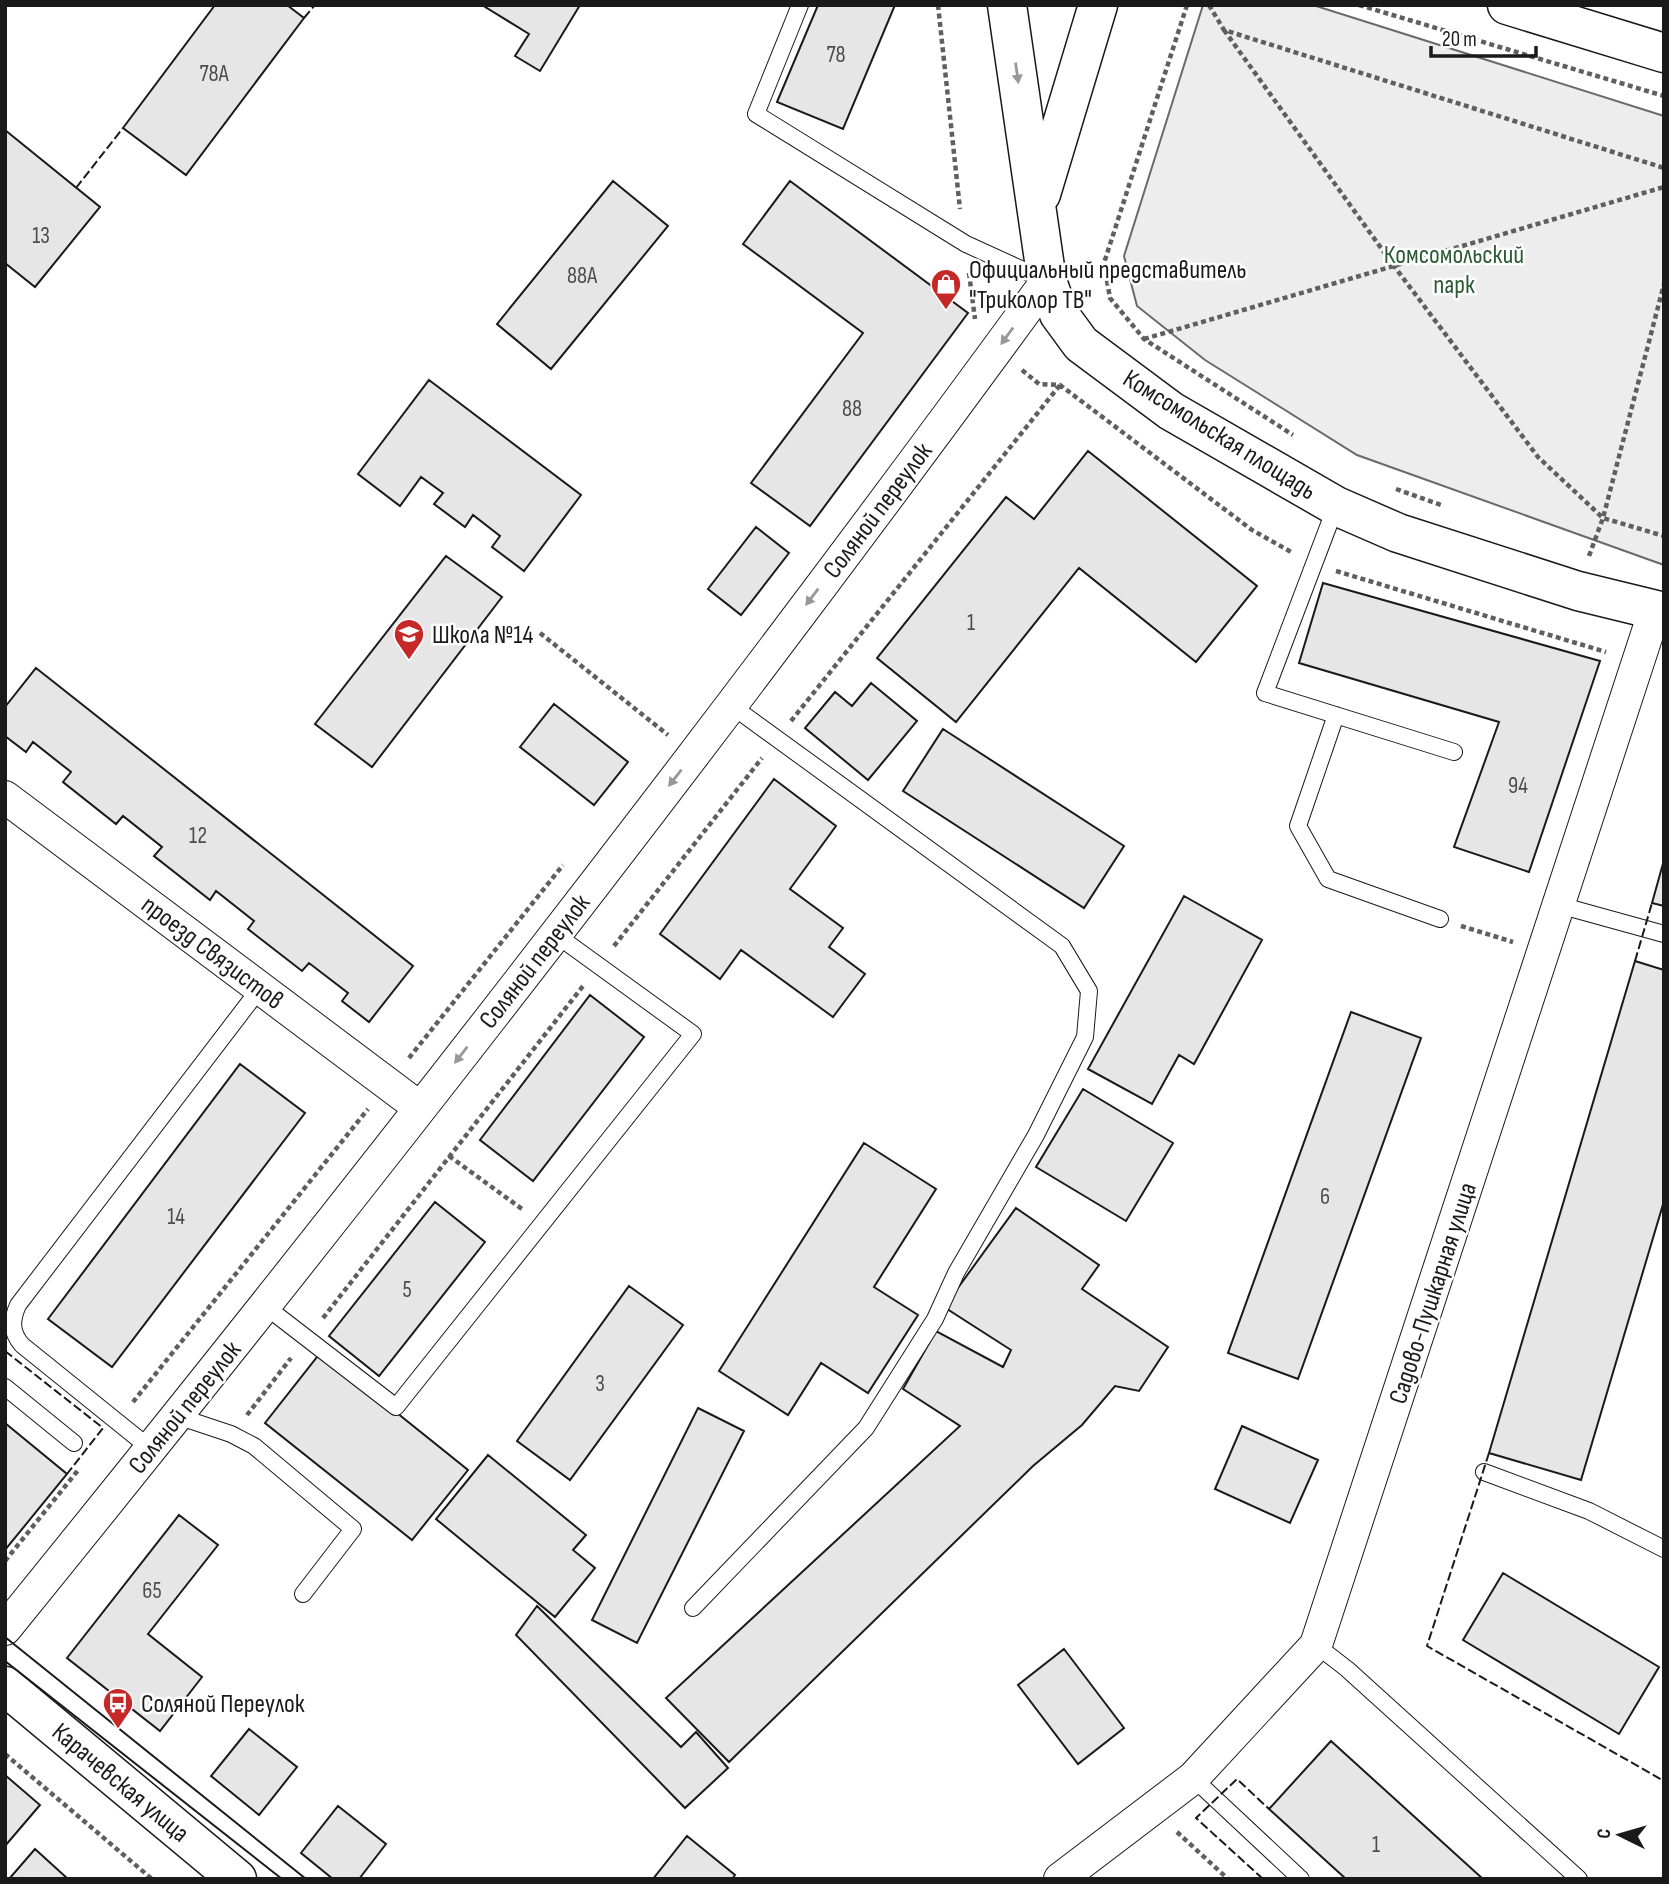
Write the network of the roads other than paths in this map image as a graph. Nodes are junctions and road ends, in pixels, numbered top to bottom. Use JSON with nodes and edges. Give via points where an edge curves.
{"nodes":[{"id":1,"x":800,"y":5,"type":"edge"},
{"id":2,"x":1007,"y":5,"type":"edge"},
{"id":3,"x":1098,"y":5,"type":"edge"},
{"id":4,"x":1507,"y":5,"type":"edge"},
{"id":5,"x":1664,"y":53,"type":"edge"},
{"id":6,"x":1037,"y":206,"type":"junction"},
{"id":7,"x":1047,"y":281,"type":"junction"},
{"id":8,"x":1336,"y":506,"type":"junction"},
{"id":9,"x":1659,"y":611,"type":"edge"},
{"id":10,"x":732,"y":706,"type":"junction"},
{"id":11,"x":1336,"y":715,"type":"junction"},
{"id":12,"x":1454,"y":752,"type":"dead end"},
{"id":13,"x":5,"y":797,"type":"edge"},
{"id":14,"x":1559,"y":905,"type":"junction"},
{"id":15,"x":1440,"y":919,"type":"road end"},
{"id":16,"x":555,"y":934,"type":"junction"},
{"id":17,"x":1664,"y":934,"type":"edge"},
{"id":18,"x":261,"y":987,"type":"junction"},
{"id":19,"x":420,"y":1108,"type":"junction"},
{"id":20,"x":265,"y":1306,"type":"junction"},
{"id":21,"x":5,"y":1387,"type":"edge"},
{"id":22,"x":177,"y":1416,"type":"junction"},
{"id":23,"x":74,"y":1443,"type":"dead end"},
{"id":24,"x":151,"y":1449,"type":"junction"},
{"id":25,"x":1483,"y":1472,"type":"dead end"},
{"id":26,"x":1664,"y":1549,"type":"edge"},
{"id":27,"x":303,"y":1594,"type":"dead end"},
{"id":28,"x":693,"y":1608,"type":"dead end"},
{"id":29,"x":5,"y":1629,"type":"edge"},
{"id":30,"x":1317,"y":1645,"type":"junction"},
{"id":31,"x":5,"y":1686,"type":"edge"},
{"id":32,"x":1193,"y":1778,"type":"junction"},
{"id":33,"x":237,"y":1879,"type":"edge"},
{"id":34,"x":1060,"y":1879,"type":"edge"},
{"id":35,"x":1301,"y":1879,"type":"edge"},
{"id":36,"x":1579,"y":1879,"type":"edge"}],
"edges":[{"from":1,"to":7,"type":"lane","via":[[756,114],[966,244]]},
{"from":2,"to":6,"type":"street","one_way":true},
{"from":3,"to":6,"type":"street","name":"Комсомольская площадь"},
{"from":4,"to":5,"type":"street"},
{"from":6,"to":7,"type":"street","name":"Комсомольская площадь"},
{"from":7,"to":8,"type":"street","name":"Комсомольская площадь","via":[[1059,314],[1081,344],[1171,411]]},
{"from":7,"to":10,"type":"street","name":"Соляной переулок","one_way":true},
{"from":8,"to":9,"type":"street","name":"Комсомольская площадь","via":[[1398,533],[1583,575]]},
{"from":8,"to":11,"type":"lane","via":[[1265,693]]},
{"from":9,"to":14,"type":"street","name":"Садово-Пушкарная улица"},
{"from":10,"to":16,"type":"street","name":"Соляной переулок","one_way":true},
{"from":10,"to":28,"type":"lane","via":[[1062,946],[1089,990],[1085,1037],[935,1319],[866,1428]]},
{"from":11,"to":12,"type":"lane"},
{"from":11,"to":15,"type":"lane","via":[[1298,826],[1328,879]]},
{"from":13,"to":18,"type":"street","name":"проезд Связистов"},
{"from":14,"to":17,"type":"lane"},
{"from":14,"to":30,"type":"street","name":"Садово-Пушкарная улица"},
{"from":16,"to":19,"type":"street","name":"Соляной переулок","one_way":true},
{"from":16,"to":20,"type":"lane","via":[[693,1034],[396,1407]]},
{"from":18,"to":19,"type":"street","name":"проезд Связистов"},
{"from":18,"to":24,"type":"lane","via":[[13,1316],[15,1336],[22,1345]]},
{"from":19,"to":20,"type":"street","name":"Соляной переулок"},
{"from":20,"to":22,"type":"street","name":"Соляной переулок"},
{"from":21,"to":23,"type":"lane"},
{"from":22,"to":24,"type":"street","name":"Соляной переулок"},
{"from":22,"to":27,"type":"lane","via":[[254,1446],[353,1530]]},
{"from":24,"to":29,"type":"street","name":"Соляной переулок"},
{"from":25,"to":26,"type":"lane","via":[[1589,1511]]},
{"from":30,"to":32,"type":"street","name":"Садово-Пушкарная улица"},
{"from":30,"to":36,"type":"lane"},
{"from":31,"to":33,"type":"street","name":"Карачевская улица"},
{"from":32,"to":34,"type":"street","name":"Садово-Пушкарная улица"},
{"from":32,"to":35,"type":"lane"}]}
